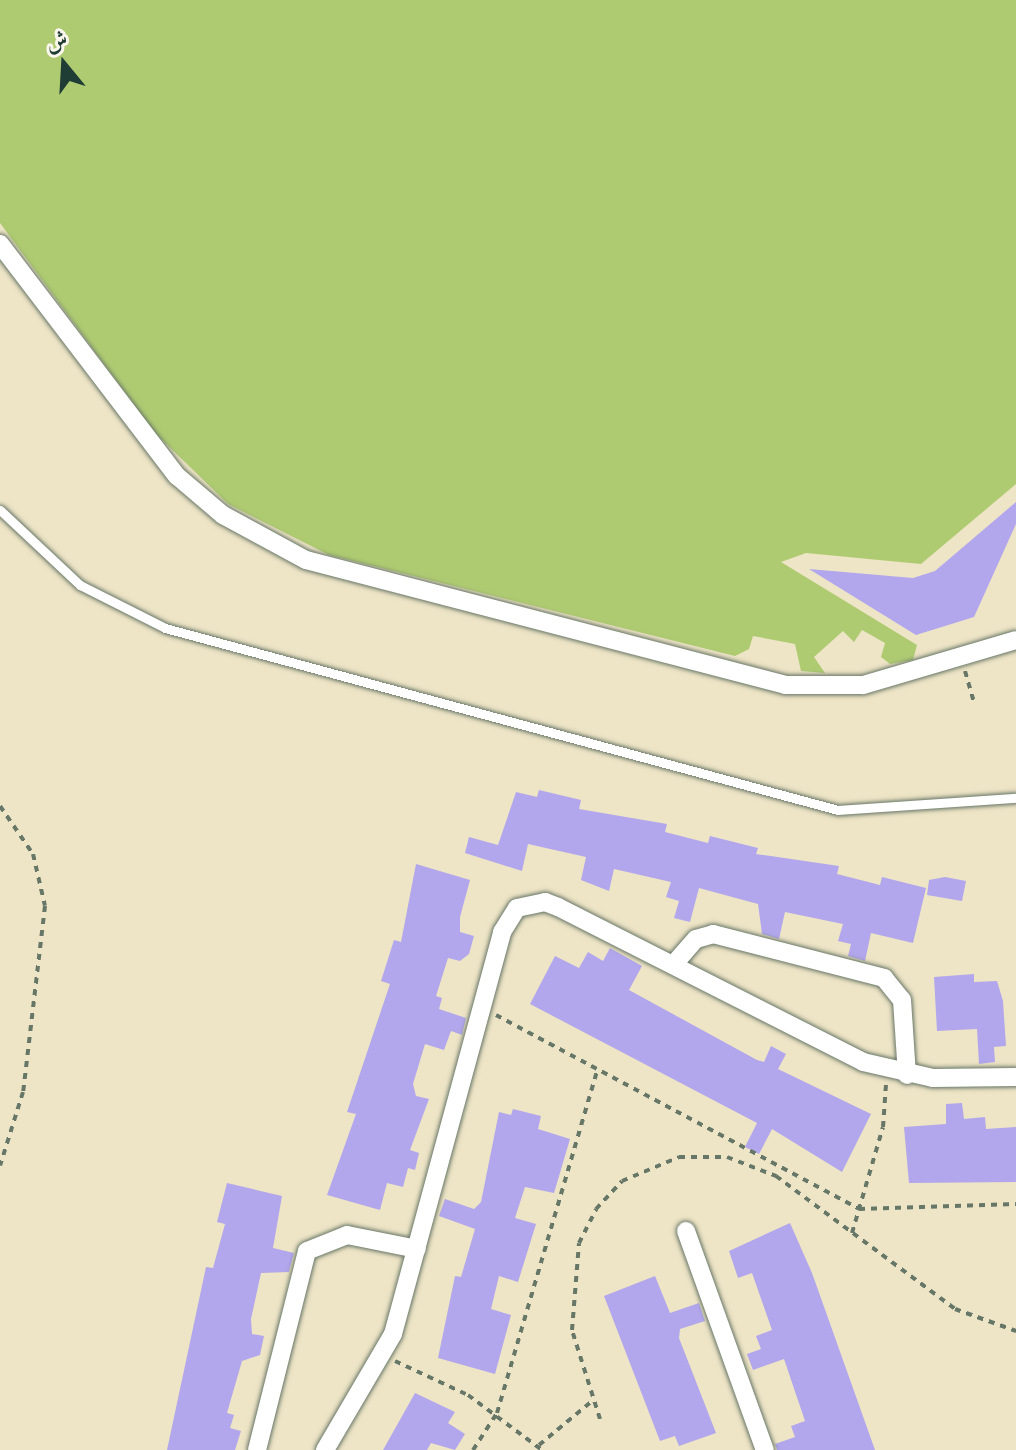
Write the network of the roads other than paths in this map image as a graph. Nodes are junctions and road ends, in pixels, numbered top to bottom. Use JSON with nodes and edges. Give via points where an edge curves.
{"nodes":[{"id":1,"x":0,"y":244,"type":"edge"},
{"id":2,"x":0,"y":510,"type":"edge"},
{"id":3,"x":1016,"y":640,"type":"edge"},
{"id":4,"x":1016,"y":798,"type":"edge"},
{"id":5,"x":674,"y":964,"type":"junction"},
{"id":6,"x":907,"y":1075,"type":"junction"},
{"id":7,"x":1016,"y":1077,"type":"edge"},
{"id":8,"x":686,"y":1231,"type":"dead end"},
{"id":9,"x":417,"y":1249,"type":"junction"},
{"id":10,"x":257,"y":1450,"type":"edge"},
{"id":11,"x":325,"y":1450,"type":"edge"},
{"id":12,"x":765,"y":1450,"type":"edge"}],
"edges":[{"from":1,"to":3,"type":"street","via":[[177,476],[223,515],[306,560],[785,685],[863,685]]},
{"from":2,"to":4,"type":"lane","via":[[80,585],[165,628],[838,810]]},
{"from":5,"to":6,"type":"street","via":[[886,1070]]},
{"from":5,"to":6,"type":"street","via":[[696,939],[713,934],[884,978],[902,1000]]},
{"from":5,"to":9,"type":"street","via":[[558,907],[531,902],[507,918]]},
{"from":6,"to":7,"type":"street"},
{"from":8,"to":12,"type":"street"},
{"from":9,"to":10,"type":"street","via":[[347,1235],[307,1251]]},
{"from":9,"to":11,"type":"street","via":[[384,1357]]}]}
